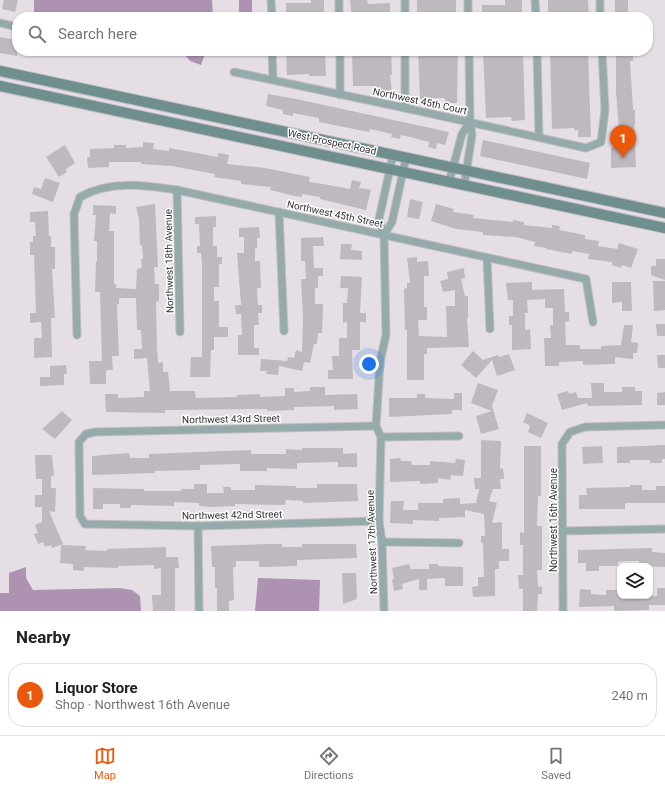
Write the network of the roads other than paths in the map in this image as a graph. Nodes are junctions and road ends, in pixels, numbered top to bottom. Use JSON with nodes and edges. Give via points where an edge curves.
{"nodes":[{"id":1,"x":271,"y":0,"type":"edge"},
{"id":2,"x":339,"y":0,"type":"edge"},
{"id":3,"x":404,"y":0,"type":"edge"},
{"id":4,"x":468,"y":0,"type":"edge"},
{"id":5,"x":535,"y":0,"type":"edge"},
{"id":6,"x":600,"y":0,"type":"edge"},
{"id":7,"x":272,"y":12,"type":"edge"},
{"id":8,"x":339,"y":12,"type":"edge"},
{"id":9,"x":405,"y":12,"type":"edge"},
{"id":10,"x":468,"y":12,"type":"edge"},
{"id":11,"x":536,"y":12,"type":"edge"},
{"id":12,"x":600,"y":12,"type":"edge"},
{"id":13,"x":0,"y":23,"type":"edge"},
{"id":14,"x":12,"y":26,"type":"edge"},
{"id":15,"x":272,"y":56,"type":"edge"},
{"id":16,"x":340,"y":56,"type":"edge"},
{"id":17,"x":405,"y":56,"type":"edge"},
{"id":18,"x":469,"y":56,"type":"edge"},
{"id":19,"x":537,"y":56,"type":"edge"},
{"id":20,"x":602,"y":56,"type":"edge"},
{"id":21,"x":0,"y":71,"type":"edge"},
{"id":22,"x":234,"y":72,"type":"dead end"},
{"id":23,"x":273,"y":79,"type":"junction"},
{"id":24,"x":0,"y":86,"type":"edge"},
{"id":25,"x":340,"y":95,"type":"junction"},
{"id":26,"x":405,"y":108,"type":"junction"},
{"id":27,"x":470,"y":122,"type":"junction"},
{"id":28,"x":539,"y":137,"type":"junction"},
{"id":29,"x":393,"y":155,"type":"junction"},
{"id":30,"x":406,"y":158,"type":"junction"},
{"id":31,"x":452,"y":168,"type":"junction"},
{"id":32,"x":390,"y":170,"type":"junction"},
{"id":33,"x":467,"y":171,"type":"junction"},
{"id":34,"x":402,"y":172,"type":"junction"},
{"id":35,"x":449,"y":182,"type":"junction"},
{"id":36,"x":464,"y":186,"type":"junction"},
{"id":37,"x":177,"y":190,"type":"junction"},
{"id":38,"x":279,"y":212,"type":"junction"},
{"id":39,"x":665,"y":213,"type":"edge"},
{"id":40,"x":665,"y":228,"type":"edge"},
{"id":41,"x":384,"y":235,"type":"junction"},
{"id":42,"x":487,"y":258,"type":"junction"},
{"id":43,"x":593,"y":322,"type":"dead end"},
{"id":44,"x":490,"y":329,"type":"dead end"},
{"id":45,"x":284,"y":331,"type":"dead end"},
{"id":46,"x":180,"y":332,"type":"dead end"},
{"id":47,"x":77,"y":335,"type":"dead end"},
{"id":48,"x":376,"y":426,"type":"junction"},
{"id":49,"x":665,"y":426,"type":"edge"},
{"id":50,"x":459,"y":436,"type":"dead end"},
{"id":51,"x":381,"y":437,"type":"junction"},
{"id":52,"x":379,"y":521,"type":"junction"},
{"id":53,"x":85,"y":524,"type":"joint"},
{"id":54,"x":198,"y":526,"type":"junction"},
{"id":55,"x":665,"y":529,"type":"edge"},
{"id":56,"x":563,"y":531,"type":"junction"},
{"id":57,"x":382,"y":542,"type":"junction"},
{"id":58,"x":459,"y":543,"type":"dead end"},
{"id":59,"x":199,"y":611,"type":"edge"},
{"id":60,"x":384,"y":611,"type":"edge"},
{"id":61,"x":563,"y":611,"type":"edge"}],
"edges":[{"from":1,"to":7,"type":"street"},
{"from":2,"to":8,"type":"street"},
{"from":3,"to":9,"type":"street"},
{"from":4,"to":10,"type":"street"},
{"from":5,"to":11,"type":"street"},
{"from":6,"to":12,"type":"street"},
{"from":13,"to":14,"type":"street"},
{"from":15,"to":23,"type":"street"},
{"from":16,"to":25,"type":"street"},
{"from":17,"to":26,"type":"street"},
{"from":18,"to":27,"type":"street"},
{"from":19,"to":28,"type":"street"},
{"from":20,"to":28,"type":"street","name":"Northwest 45th Court","via":[[604,110],[601,142],[586,148]]},
{"from":21,"to":29,"type":"main road","name":"West Prospect Road"},
{"from":22,"to":23,"type":"street","name":"Northwest 45th Court"},
{"from":23,"to":25,"type":"street","name":"Northwest 45th Court"},
{"from":24,"to":32,"type":"main road","name":"West Prospect Road"},
{"from":25,"to":26,"type":"street","name":"Northwest 45th Court"},
{"from":26,"to":27,"type":"street","name":"Northwest 45th Court"},
{"from":27,"to":28,"type":"street","name":"Northwest 45th Court"},
{"from":27,"to":31,"type":"street","via":[[462,134]]},
{"from":27,"to":33,"type":"street","via":[[472,136]]},
{"from":29,"to":30,"type":"main road","name":"West Prospect Road"},
{"from":29,"to":32,"type":"street","name":"Northwest 17th Avenue"},
{"from":30,"to":31,"type":"main road","name":"West Prospect Road"},
{"from":30,"to":34,"type":"street","name":"Northwest 17th Avenue"},
{"from":31,"to":33,"type":"main road","name":"West Prospect Road"},
{"from":31,"to":35,"type":"street"},
{"from":32,"to":34,"type":"main road","name":"West Prospect Road"},
{"from":32,"to":41,"type":"street","name":"Northwest 17th Avenue","via":[[379,219]]},
{"from":33,"to":36,"type":"street"},
{"from":33,"to":39,"type":"main road","name":"West Prospect Road"},
{"from":34,"to":35,"type":"main road","name":"West Prospect Road"},
{"from":34,"to":41,"type":"street","name":"Northwest 17th Avenue","via":[[392,222]]},
{"from":35,"to":36,"type":"main road","name":"West Prospect Road"},
{"from":36,"to":40,"type":"main road","name":"West Prospect Road"},
{"from":37,"to":38,"type":"street","name":"Northwest 45th Street"},
{"from":37,"to":46,"type":"street","name":"Northwest 18th Avenue"},
{"from":37,"to":47,"type":"street","name":"Northwest 45th Street","via":[[148,185],[112,186],[93,190],[80,197],[74,214]]},
{"from":38,"to":41,"type":"street","name":"Northwest 45th Street"},
{"from":38,"to":45,"type":"street"},
{"from":41,"to":42,"type":"street","name":"Northwest 45th Street"},
{"from":41,"to":48,"type":"street","name":"Northwest 17th Avenue","via":[[386,335],[380,362]]},
{"from":42,"to":43,"type":"street","name":"Northwest 45th Street","via":[[586,280]]},
{"from":42,"to":44,"type":"street"},
{"from":48,"to":51,"type":"street","name":"Northwest 17th Avenue"},
{"from":48,"to":53,"type":"street","name":"Northwest 43rd Street","via":[[86,434],[79,442],[80,516]]},
{"from":49,"to":56,"type":"street","name":"Northwest 16th Avenue","via":[[585,427],[570,432],[562,444]]},
{"from":50,"to":51,"type":"street"},
{"from":51,"to":52,"type":"street","name":"Northwest 17th Avenue"},
{"from":52,"to":54,"type":"street","name":"Northwest 42nd Street"},
{"from":52,"to":57,"type":"street","name":"Northwest 17th Avenue"},
{"from":53,"to":54,"type":"street","name":"Northwest 42nd Street"},
{"from":54,"to":59,"type":"street"},
{"from":55,"to":56,"type":"street"},
{"from":56,"to":61,"type":"street","name":"Northwest 16th Avenue"},
{"from":57,"to":58,"type":"street"},
{"from":57,"to":60,"type":"street","name":"Northwest 17th Avenue"}]}
